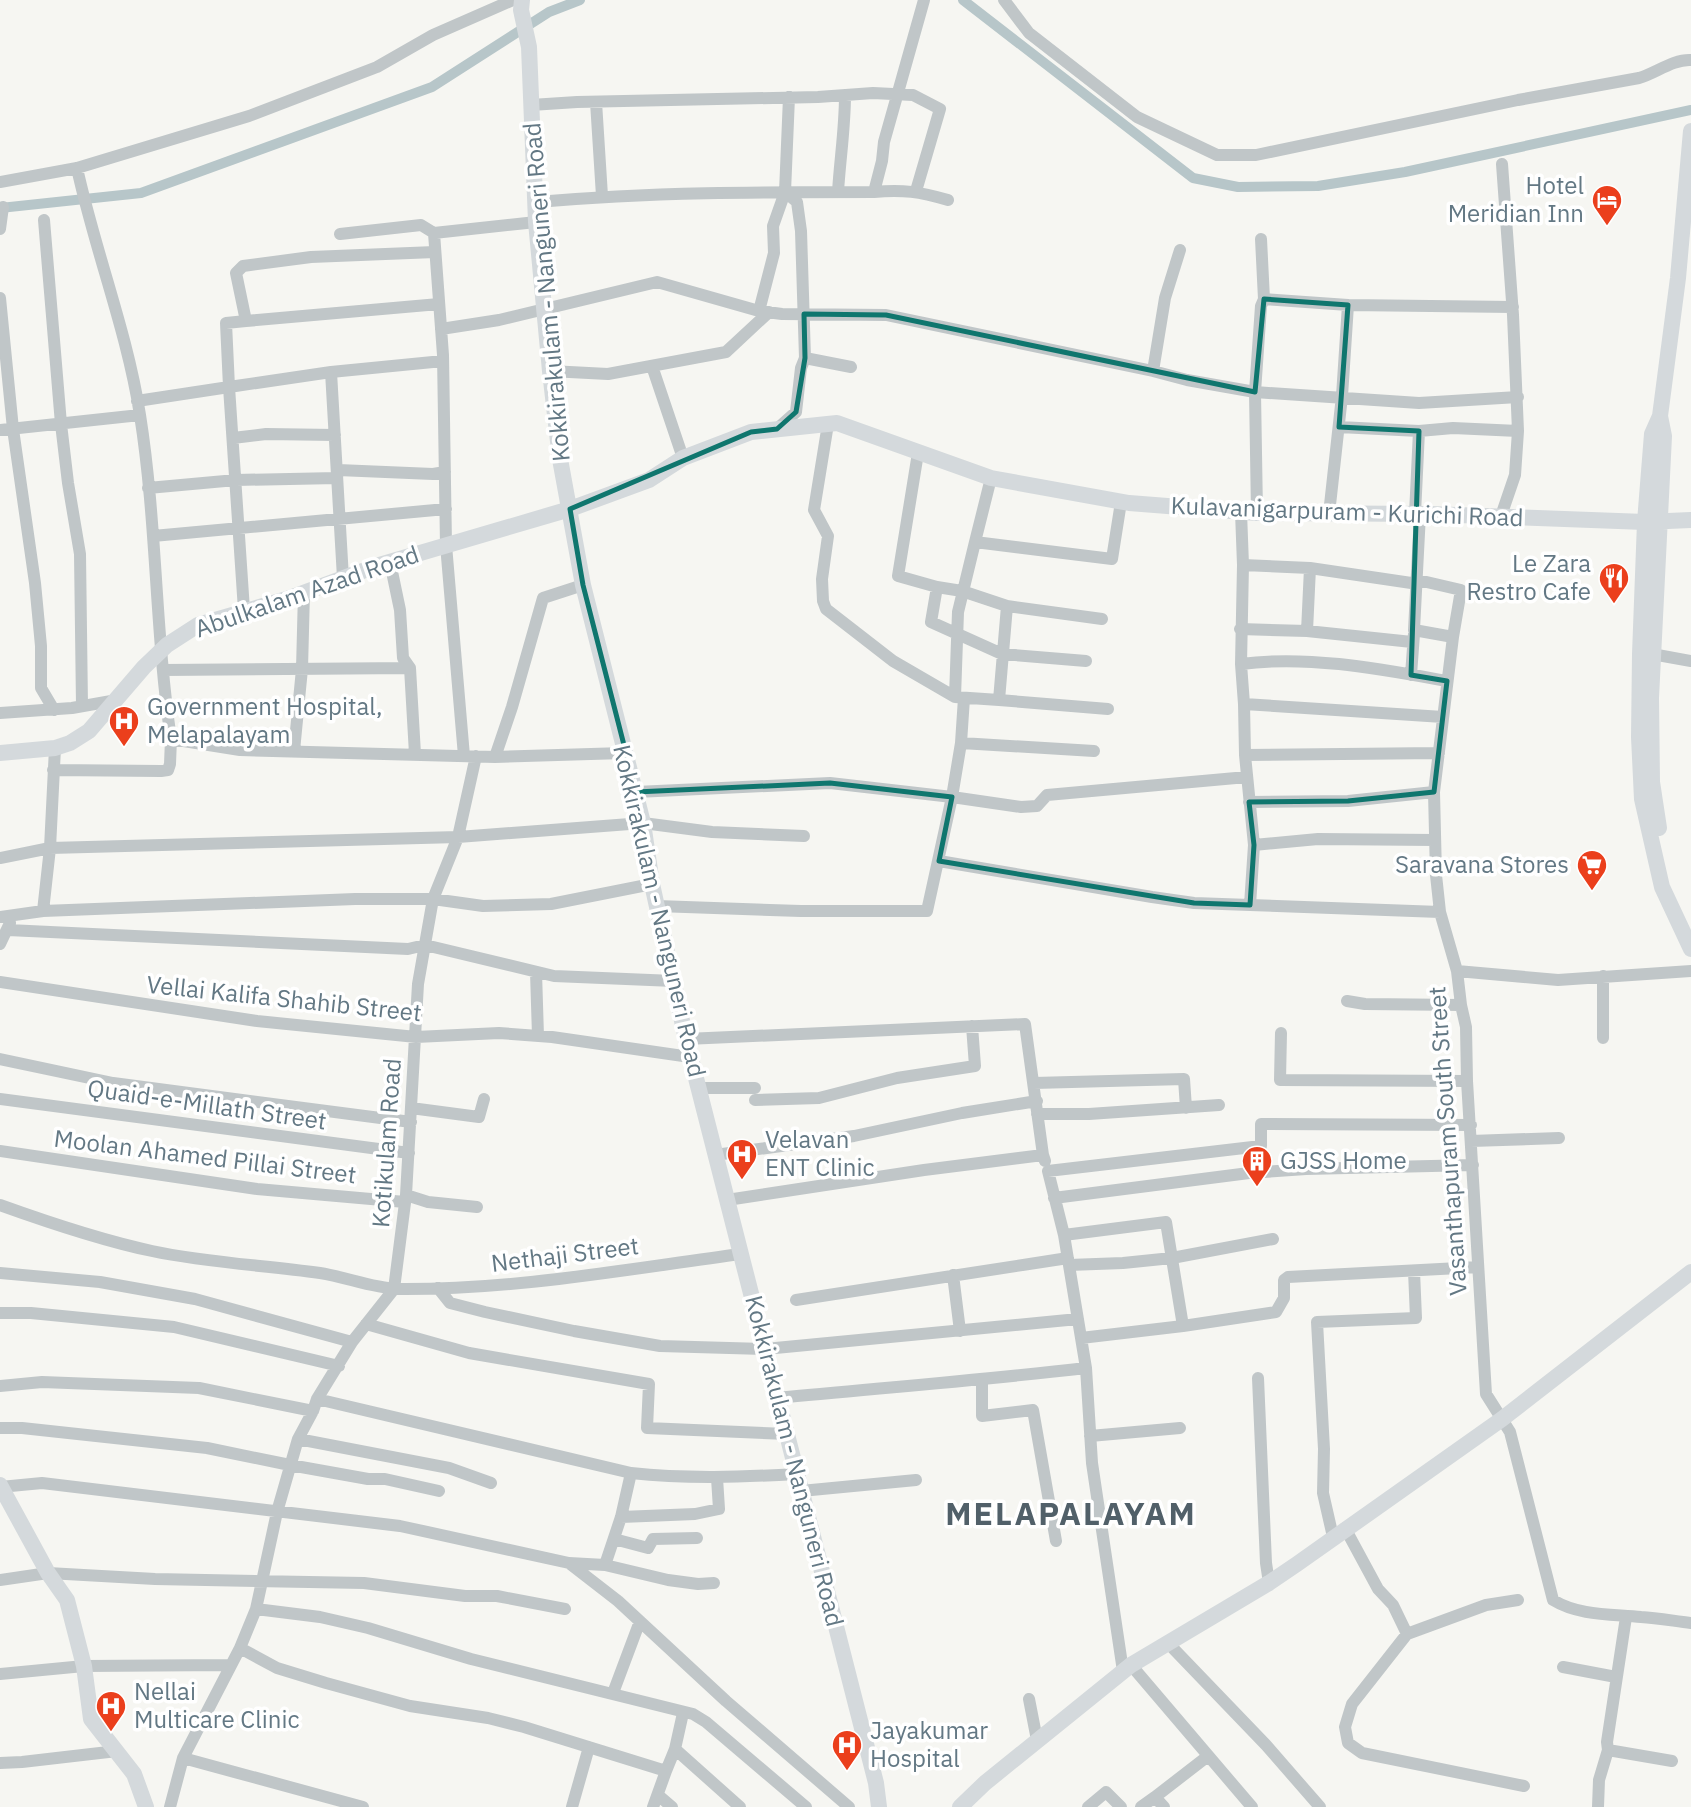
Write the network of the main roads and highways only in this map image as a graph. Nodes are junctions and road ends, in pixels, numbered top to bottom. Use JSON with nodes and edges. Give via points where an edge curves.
{"nodes":[{"id":1,"x":519,"y":3,"type":"edge"},
{"id":2,"x":1691,"y":133,"type":"edge"},
{"id":3,"x":1684,"y":277,"type":"edge"},
{"id":4,"x":570,"y":509,"type":"junction"},
{"id":5,"x":1691,"y":520,"type":"edge"},
{"id":6,"x":1652,"y":522,"type":"junction"},
{"id":7,"x":0,"y":753,"type":"edge"},
{"id":8,"x":1691,"y":926,"type":"edge"},
{"id":9,"x":1691,"y":949,"type":"edge"},
{"id":10,"x":1691,"y":1272,"type":"edge"},
{"id":11,"x":0,"y":1486,"type":"edge"},
{"id":12,"x":876,"y":1783,"type":"junction"},
{"id":13,"x":985,"y":1783,"type":"junction"},
{"id":14,"x":146,"y":1807,"type":"edge"},
{"id":15,"x":879,"y":1807,"type":"edge"},
{"id":16,"x":891,"y":1807,"type":"edge"},
{"id":17,"x":948,"y":1807,"type":"edge"},
{"id":18,"x":960,"y":1807,"type":"edge"}],
"edges":[{"from":1,"to":4,"type":"main road","name":"Kokkirakulam - Nanguneri Road","via":[[529,47],[550,370]]},
{"from":2,"to":3,"type":"main road"},
{"from":3,"to":6,"type":"main road","via":[[1660,416],[1652,434]]},
{"from":4,"to":6,"type":"main road","name":"Kulavanigarpuram - Kurichi Road","via":[[649,480],[683,458],[751,432],[837,423],[991,478],[1121,502],[1249,513]]},
{"from":4,"to":7,"type":"main road","name":"Abulkalam Azad Road","via":[[198,625],[144,667],[89,731],[55,748]]},
{"from":4,"to":12,"type":"main road","name":"Kokkirakulam - Nanguneri Road","via":[[583,585],[643,823],[690,1058]]},
{"from":5,"to":6,"type":"main road","name":"Kulavanigarpuram - Kurichi Road"},
{"from":6,"to":8,"type":"main road","via":[[1652,782],[1669,877]]},
{"from":6,"to":9,"type":"main road","via":[[1640,681],[1642,799],[1662,887]]},
{"from":10,"to":13,"type":"main road","via":[[1502,1419],[1269,1583],[1127,1668]]},
{"from":11,"to":14,"type":"main road","via":[[67,1600],[84,1666],[91,1719],[134,1774]]},
{"from":12,"to":15,"type":"main road","name":"Kokkirakulam - Nanguneri Road"},
{"from":12,"to":16,"type":"main road"},
{"from":13,"to":17,"type":"main road"},
{"from":13,"to":18,"type":"main road"}]}
